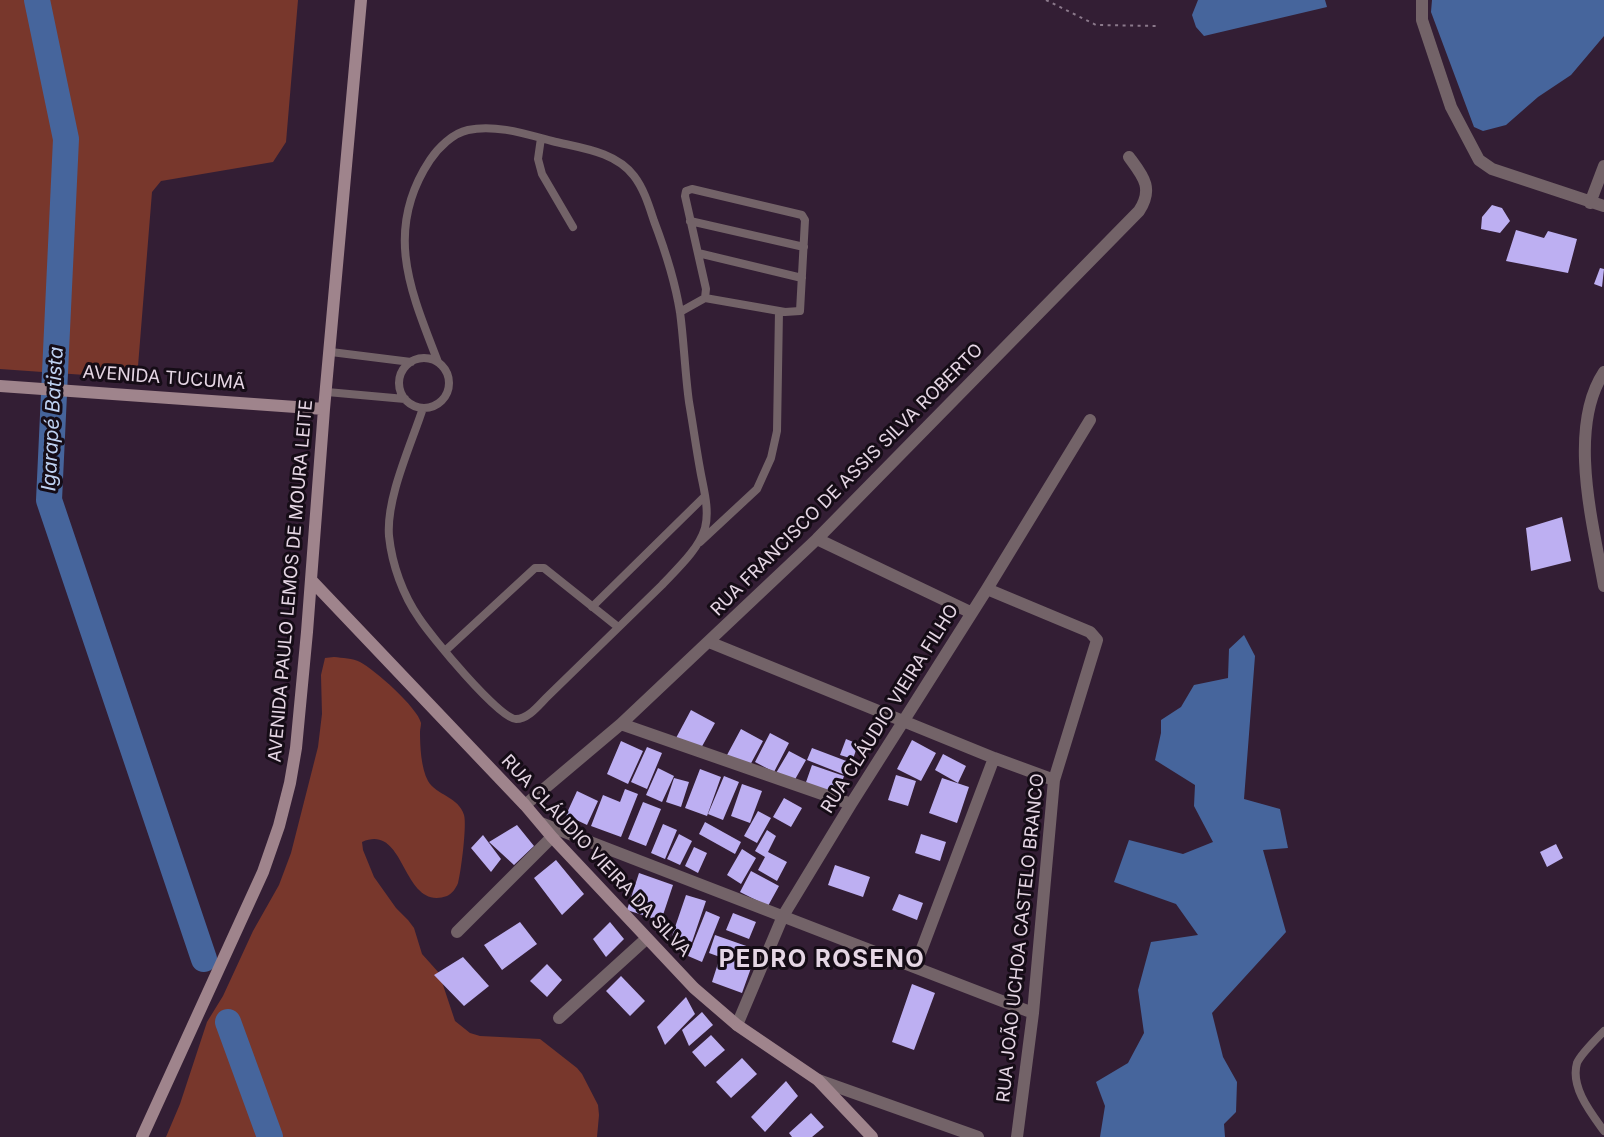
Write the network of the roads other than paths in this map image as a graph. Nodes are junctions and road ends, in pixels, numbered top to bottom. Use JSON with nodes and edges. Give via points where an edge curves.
{"nodes":[{"id":1,"x":361,"y":0,"type":"edge"},
{"id":2,"x":1422,"y":0,"type":"edge"},
{"id":3,"x":541,"y":138,"type":"junction"},
{"id":4,"x":1129,"y":157,"type":"dead end"},
{"id":5,"x":1604,"y":166,"type":"edge"},
{"id":6,"x":1590,"y":202,"type":"junction"},
{"id":7,"x":1604,"y":206,"type":"edge"},
{"id":8,"x":690,"y":221,"type":"junction"},
{"id":9,"x":573,"y":227,"type":"dead end"},
{"id":10,"x":804,"y":247,"type":"junction"},
{"id":11,"x":698,"y":253,"type":"junction"},
{"id":12,"x":802,"y":278,"type":"junction"},
{"id":13,"x":705,"y":298,"type":"junction"},
{"id":14,"x":779,"y":311,"type":"junction"},
{"id":15,"x":680,"y":312,"type":"junction"},
{"id":16,"x":331,"y":352,"type":"junction"},
{"id":17,"x":411,"y":362,"type":"junction"},
{"id":18,"x":438,"y":362,"type":"junction"},
{"id":19,"x":1604,"y":372,"type":"edge"},
{"id":20,"x":4,"y":386,"type":"edge"},
{"id":21,"x":327,"y":392,"type":"junction"},
{"id":22,"x":405,"y":399,"type":"junction"},
{"id":23,"x":423,"y":408,"type":"junction"},
{"id":24,"x":324,"y":409,"type":"junction"},
{"id":25,"x":1090,"y":420,"type":"dead end"},
{"id":26,"x":705,"y":496,"type":"junction"},
{"id":27,"x":817,"y":539,"type":"junction"},
{"id":28,"x":694,"y":548,"type":"junction"},
{"id":29,"x":311,"y":580,"type":"junction"},
{"id":30,"x":1604,"y":586,"type":"edge"},
{"id":31,"x":987,"y":589,"type":"junction"},
{"id":32,"x":592,"y":607,"type":"junction"},
{"id":33,"x":972,"y":613,"type":"junction"},
{"id":34,"x":618,"y":627,"type":"junction"},
{"id":35,"x":709,"y":642,"type":"junction"},
{"id":36,"x":445,"y":651,"type":"junction"},
{"id":37,"x":903,"y":722,"type":"junction"},
{"id":38,"x":621,"y":724,"type":"junction"},
{"id":39,"x":994,"y":758,"type":"junction"},
{"id":40,"x":1054,"y":780,"type":"junction"},
{"id":41,"x":851,"y":804,"type":"junction"},
{"id":42,"x":525,"y":805,"type":"junction"},
{"id":43,"x":542,"y":823,"type":"junction"},
{"id":44,"x":552,"y":837,"type":"junction"},
{"id":45,"x":783,"y":916,"type":"junction"},
{"id":46,"x":457,"y":932,"type":"dead end"},
{"id":47,"x":646,"y":939,"type":"junction"},
{"id":48,"x":915,"y":966,"type":"junction"},
{"id":49,"x":1033,"y":1013,"type":"junction"},
{"id":50,"x":558,"y":1018,"type":"dead end"},
{"id":51,"x":737,"y":1025,"type":"junction"},
{"id":52,"x":1604,"y":1031,"type":"edge"},
{"id":53,"x":818,"y":1080,"type":"junction"},
{"id":54,"x":1604,"y":1131,"type":"edge"},
{"id":55,"x":142,"y":1137,"type":"edge"},
{"id":56,"x":872,"y":1137,"type":"edge"},
{"id":57,"x":978,"y":1137,"type":"edge"},
{"id":58,"x":1017,"y":1137,"type":"edge"}],
"edges":[{"from":1,"to":16,"type":"street","name":"AVENIDA PAULO LEMOS DE MOURA LEITE"},
{"from":2,"to":6,"type":"street","via":[[1422,20],[1451,107],[1479,160],[1492,169]]},
{"from":3,"to":9,"type":"lane","via":[[538,159],[543,174]]},
{"from":3,"to":15,"type":"lane","via":[[605,155],[633,175],[665,251]]},
{"from":3,"to":18,"type":"lane","via":[[485,128],[465,130],[434,155],[420,176],[411,201],[404,252],[408,281]]},
{"from":4,"to":27,"type":"street","name":"RUA FRANCISCO DE ASSIS SILVA ROBERTO","via":[[1146,184],[1139,211]]},
{"from":5,"to":6,"type":"street"},
{"from":6,"to":7,"type":"street"},
{"from":8,"to":10,"type":"lane"},
{"from":8,"to":10,"type":"lane","via":[[685,196],[692,189],[802,215]]},
{"from":8,"to":11,"type":"lane"},
{"from":10,"to":12,"type":"lane"},
{"from":11,"to":12,"type":"lane"},
{"from":11,"to":13,"type":"lane"},
{"from":12,"to":14,"type":"lane","via":[[800,311]]},
{"from":13,"to":14,"type":"lane"},
{"from":13,"to":15,"type":"lane"},
{"from":14,"to":28,"type":"lane","via":[[777,431],[771,458],[757,489]]},
{"from":15,"to":26,"type":"lane","via":[[687,391]]},
{"from":16,"to":17,"type":"lane"},
{"from":16,"to":21,"type":"street","name":"AVENIDA PAULO LEMOS DE MOURA LEITE"},
{"from":17,"to":18,"type":"lane","via":[[424,358]]},
{"from":17,"to":22,"type":"lane","via":[[399,379]]},
{"from":18,"to":23,"type":"lane","via":[[448,380],[446,394],[436,404]]},
{"from":19,"to":30,"type":"street","via":[[1591,400],[1585,463]]},
{"from":20,"to":24,"type":"street","name":"AVENIDA TUCUMÃ"},
{"from":21,"to":22,"type":"lane"},
{"from":21,"to":24,"type":"street","name":"AVENIDA PAULO LEMOS DE MOURA LEITE"},
{"from":22,"to":23,"type":"lane"},
{"from":23,"to":36,"type":"lane","via":[[393,498],[389,535],[398,579],[418,618]]},
{"from":24,"to":29,"type":"street","name":"AVENIDA PAULO LEMOS DE MOURA LEITE"},
{"from":25,"to":31,"type":"street","name":"RUA CLÁUDIO VIEIRA FILHO"},
{"from":26,"to":28,"type":"lane","via":[[705,529]]},
{"from":26,"to":32,"type":"lane"},
{"from":27,"to":33,"type":"street"},
{"from":27,"to":35,"type":"street","name":"RUA FRANCISCO DE ASSIS SILVA ROBERTO"},
{"from":28,"to":34,"type":"lane"},
{"from":29,"to":42,"type":"street","name":"RUA CLÁUDIO VIEIRA DA SILVA"},
{"from":29,"to":55,"type":"street","name":"AVENIDA PAULO LEMOS DE MOURA LEITE","via":[[296,748],[279,826]]},
{"from":31,"to":33,"type":"street","name":"RUA CLÁUDIO VIEIRA FILHO"},
{"from":31,"to":40,"type":"street","name":"RUA JOÃO UCHOA CASTELO BRANCO","via":[[1090,632],[1097,640]]},
{"from":32,"to":34,"type":"lane"},
{"from":32,"to":36,"type":"lane","via":[[544,568],[535,568]]},
{"from":33,"to":37,"type":"street","name":"RUA CLÁUDIO VIEIRA FILHO"},
{"from":34,"to":36,"type":"lane","via":[[527,716],[515,719],[490,702]]},
{"from":35,"to":37,"type":"street"},
{"from":35,"to":38,"type":"street","name":"RUA FRANCISCO DE ASSIS SILVA ROBERTO"},
{"from":37,"to":39,"type":"street"},
{"from":37,"to":41,"type":"street","name":"RUA CLÁUDIO VIEIRA FILHO"},
{"from":38,"to":41,"type":"street"},
{"from":38,"to":42,"type":"street","name":"RUA FRANCISCO DE ASSIS SILVA ROBERTO"},
{"from":39,"to":40,"type":"street"},
{"from":39,"to":48,"type":"street"},
{"from":40,"to":49,"type":"street","name":"RUA JOÃO UCHOA CASTELO BRANCO"},
{"from":41,"to":45,"type":"street","name":"RUA CLÁUDIO VIEIRA FILHO"},
{"from":42,"to":43,"type":"street","name":"RUA CLÁUDIO VIEIRA DA SILVA"},
{"from":43,"to":44,"type":"street","name":"RUA CLÁUDIO VIEIRA DA SILVA"},
{"from":43,"to":45,"type":"street"},
{"from":44,"to":46,"type":"street"},
{"from":44,"to":47,"type":"street","name":"RUA CLÁUDIO VIEIRA DA SILVA"},
{"from":45,"to":48,"type":"street"},
{"from":45,"to":51,"type":"street","name":"RUA CLÁUDIO VIEIRA FILHO"},
{"from":47,"to":50,"type":"street"},
{"from":47,"to":51,"type":"street","name":"RUA CLÁUDIO VIEIRA DA SILVA"},
{"from":48,"to":49,"type":"street"},
{"from":49,"to":58,"type":"street","name":"RUA JOÃO UCHOA CASTELO BRANCO"},
{"from":51,"to":53,"type":"street","name":"RUA CLÁUDIO VIEIRA DA SILVA"},
{"from":52,"to":54,"type":"lane","via":[[1577,1062],[1576,1083]]},
{"from":53,"to":56,"type":"street","name":"RUA CLÁUDIO VIEIRA DA SILVA"},
{"from":53,"to":57,"type":"street"}]}
